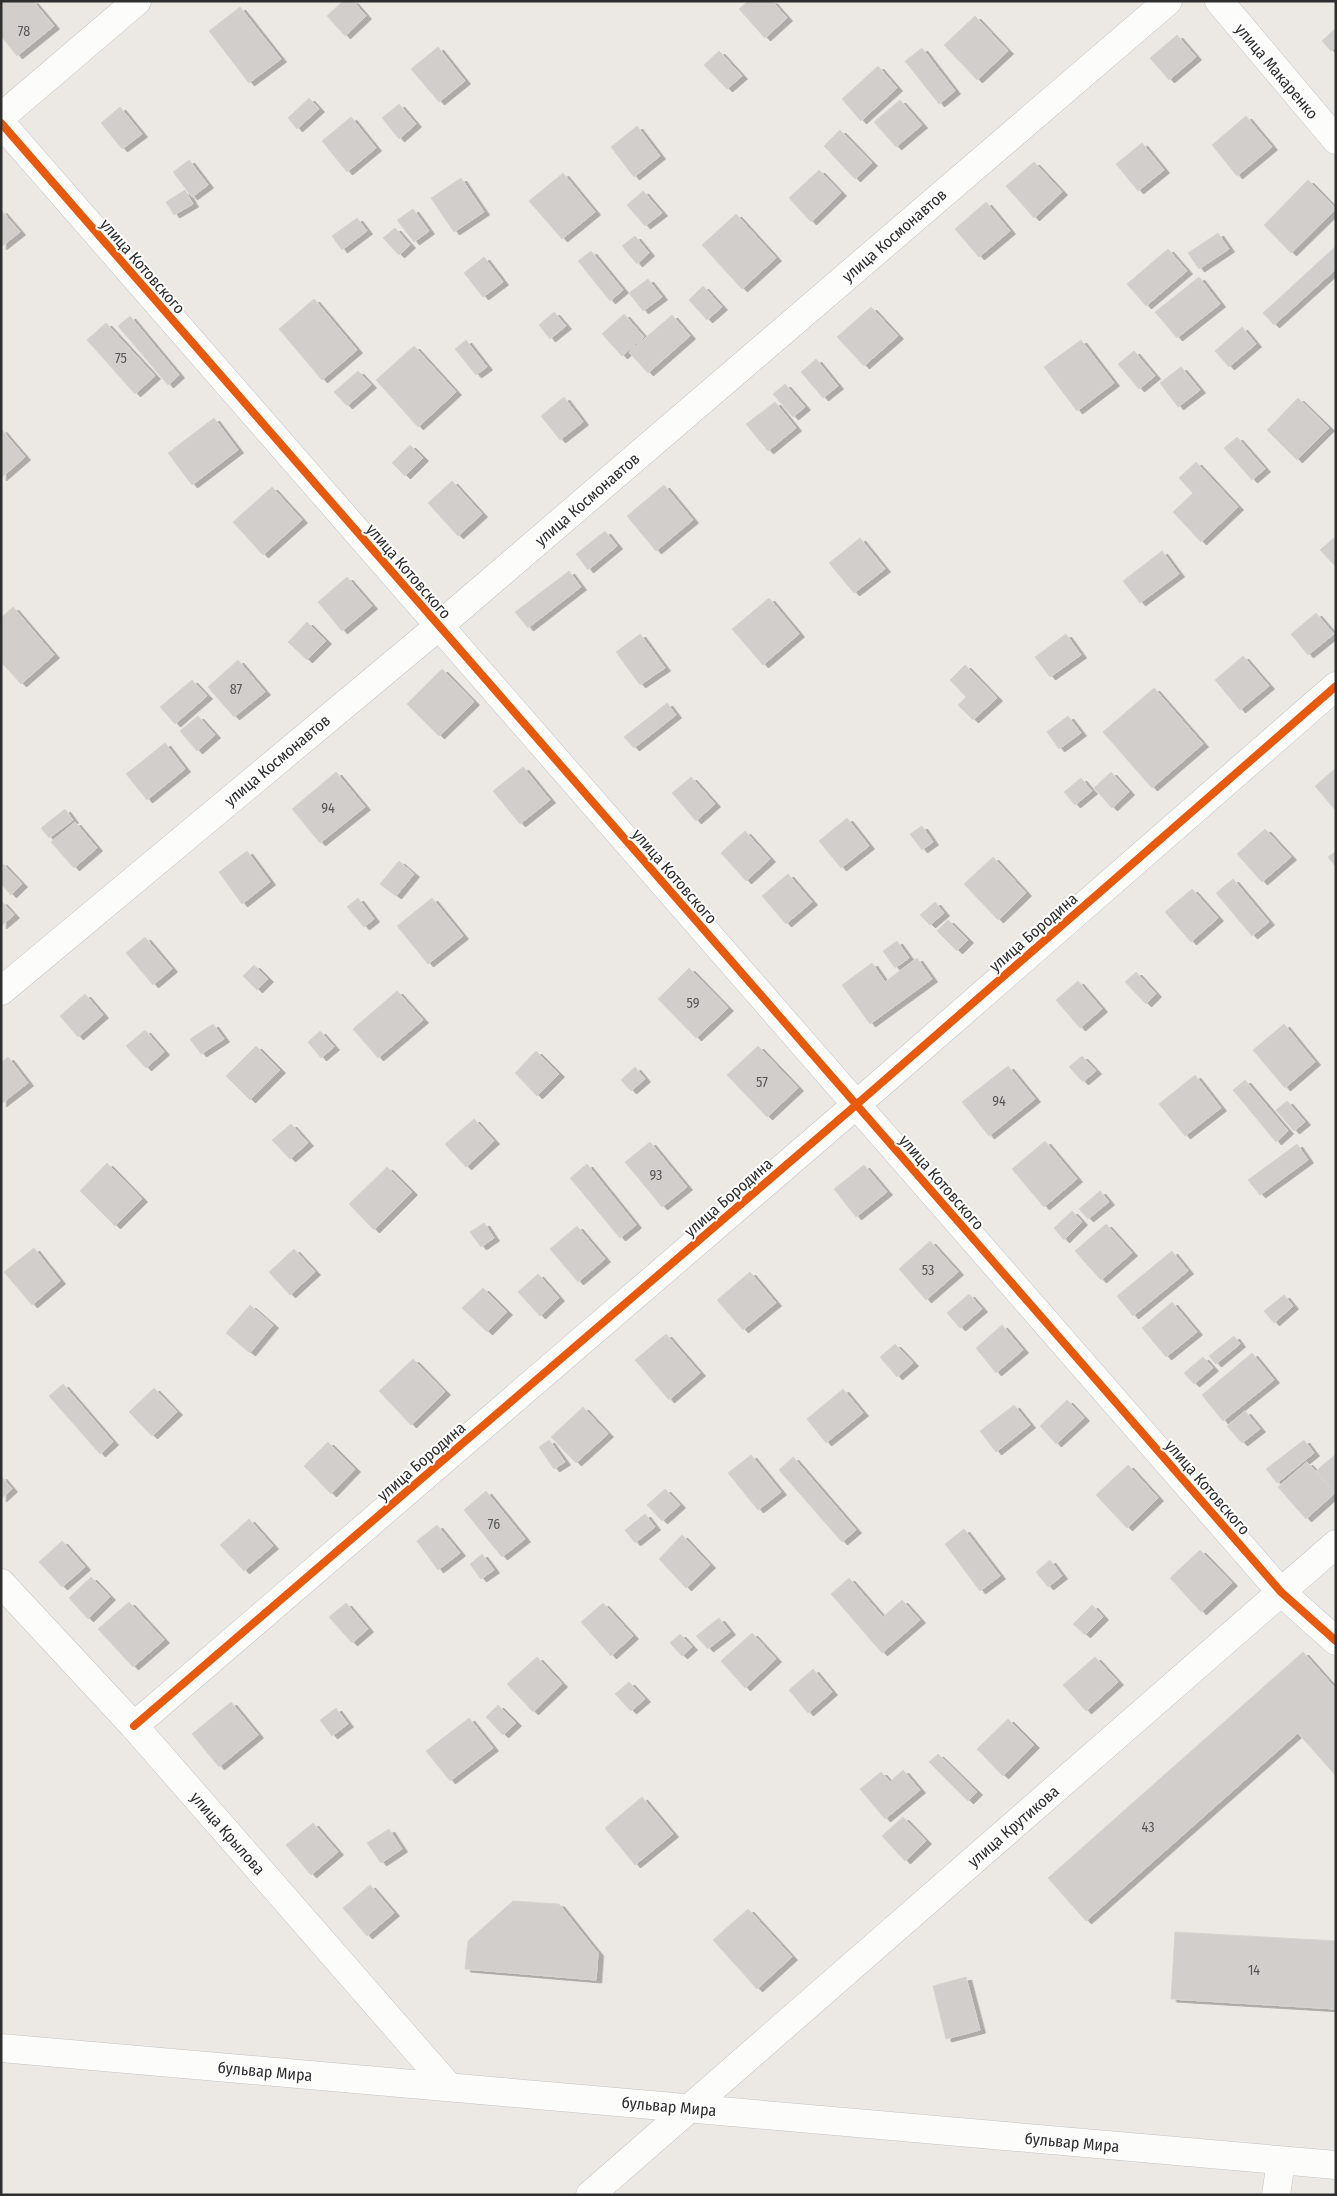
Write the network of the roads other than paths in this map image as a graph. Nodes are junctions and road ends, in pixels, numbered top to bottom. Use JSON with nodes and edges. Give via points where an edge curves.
{"nodes":[{"id":1,"x":137,"y":1,"type":"edge"},
{"id":2,"x":1168,"y":1,"type":"edge"},
{"id":3,"x":1219,"y":1,"type":"edge"},
{"id":4,"x":1,"y":117,"type":"edge"},
{"id":5,"x":1,"y":123,"type":"edge"},
{"id":6,"x":1336,"y":140,"type":"edge"},
{"id":7,"x":439,"y":626,"type":"junction"},
{"id":8,"x":1336,"y":686,"type":"edge"},
{"id":9,"x":1,"y":991,"type":"edge"},
{"id":10,"x":856,"y":1105,"type":"junction"},
{"id":11,"x":1336,"y":1544,"type":"edge"},
{"id":12,"x":1,"y":1583,"type":"edge"},
{"id":13,"x":1281,"y":1592,"type":"junction"},
{"id":14,"x":1336,"y":1641,"type":"edge"},
{"id":15,"x":134,"y":1726,"type":"junction"},
{"id":16,"x":1,"y":2048,"type":"edge"},
{"id":17,"x":449,"y":2087,"type":"junction"},
{"id":18,"x":690,"y":2109,"type":"junction"},
{"id":19,"x":1281,"y":2160,"type":"junction"},
{"id":20,"x":1336,"y":2165,"type":"edge"},
{"id":21,"x":590,"y":2195,"type":"edge"},
{"id":22,"x":1276,"y":2195,"type":"edge"}],
"edges":[{"from":1,"to":4,"type":"street"},
{"from":2,"to":7,"type":"street","name":"улица Космонавтов"},
{"from":3,"to":6,"type":"street","name":"улица Макаренко"},
{"from":5,"to":7,"type":"street","name":"улица Котовского"},
{"from":7,"to":9,"type":"street","name":"улица Космонавтов"},
{"from":7,"to":10,"type":"street","name":"улица Котовского"},
{"from":8,"to":10,"type":"street","name":"улица Бородина"},
{"from":10,"to":13,"type":"street","name":"улица Котовского"},
{"from":10,"to":15,"type":"street","name":"улица Бородина"},
{"from":11,"to":13,"type":"street","name":"улица Крутикова"},
{"from":12,"to":15,"type":"street","name":"улица Крылова"},
{"from":13,"to":14,"type":"street","name":"улица Котовского"},
{"from":13,"to":18,"type":"street","name":"улица Крутикова"},
{"from":15,"to":17,"type":"street","name":"улица Крылова"},
{"from":16,"to":17,"type":"street","name":"бульвар Мира"},
{"from":17,"to":18,"type":"street","name":"бульвар Мира"},
{"from":18,"to":19,"type":"street","name":"бульвар Мира"},
{"from":18,"to":21,"type":"street"},
{"from":19,"to":20,"type":"street","name":"бульвар Мира"},
{"from":19,"to":22,"type":"street"}]}
